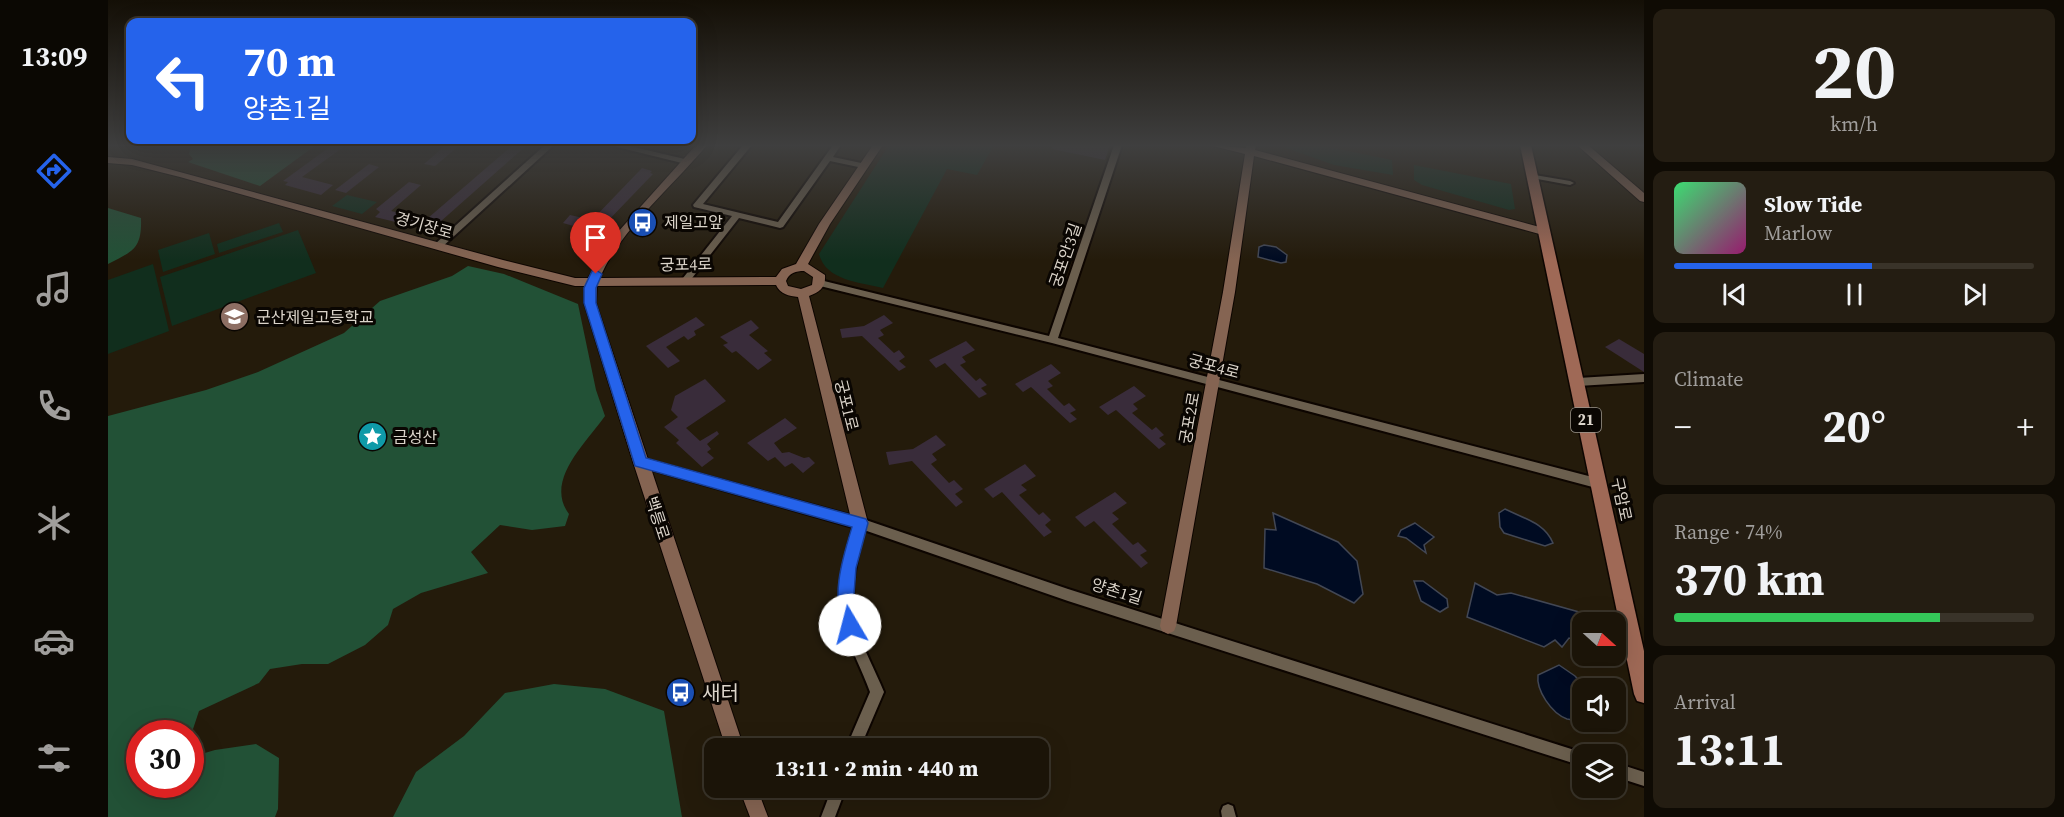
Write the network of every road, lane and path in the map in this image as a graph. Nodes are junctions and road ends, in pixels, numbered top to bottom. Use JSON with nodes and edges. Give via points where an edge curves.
{"nodes":[{"id":1,"x":213,"y":183,"type":"edge"},
{"id":2,"x":508,"y":183,"type":"edge"},
{"id":3,"x":668,"y":183,"type":"edge"},
{"id":4,"x":716,"y":183,"type":"edge"},
{"id":5,"x":810,"y":183,"type":"edge"},
{"id":6,"x":852,"y":183,"type":"edge"},
{"id":7,"x":1105,"y":183,"type":"edge"},
{"id":8,"x":1245,"y":183,"type":"edge"},
{"id":9,"x":1373,"y":183,"type":"edge"},
{"id":10,"x":1533,"y":183,"type":"edge"},
{"id":11,"x":1625,"y":183,"type":"edge"},
{"id":12,"x":1644,"y":200,"type":"edge"},
{"id":13,"x":737,"y":215,"type":"junction"},
{"id":14,"x":1543,"y":231,"type":"junction"},
{"id":15,"x":617,"y":243,"type":"junction"},
{"id":16,"x":438,"y":246,"type":"junction"},
{"id":17,"x":602,"y":265,"type":"junction"},
{"id":18,"x":800,"y":267,"type":"junction"},
{"id":19,"x":564,"y":280,"type":"junction"},
{"id":20,"x":686,"y":280,"type":"junction"},
{"id":21,"x":780,"y":280,"type":"junction"},
{"id":22,"x":626,"y":282,"type":"junction"},
{"id":23,"x":592,"y":283,"type":"junction"},
{"id":24,"x":820,"y":283,"type":"junction"},
{"id":25,"x":803,"y":294,"type":"junction"},
{"id":26,"x":590,"y":303,"type":"junction"},
{"id":27,"x":1052,"y":340,"type":"junction"},
{"id":28,"x":1644,"y":378,"type":"edge"},
{"id":29,"x":1578,"y":382,"type":"junction"},
{"id":30,"x":1213,"y":383,"type":"junction"},
{"id":31,"x":640,"y":462,"type":"junction"},
{"id":32,"x":1600,"y":484,"type":"junction"},
{"id":33,"x":860,"y":523,"type":"junction"},
{"id":34,"x":1168,"y":626,"type":"junction"},
{"id":35,"x":1644,"y":694,"type":"edge"},
{"id":36,"x":732,"y":738,"type":"edge"},
{"id":37,"x":857,"y":738,"type":"edge"},
{"id":38,"x":1572,"y":756,"type":"edge"},
{"id":39,"x":1626,"y":773,"type":"edge"},
{"id":40,"x":1644,"y":779,"type":"edge"},
{"id":41,"x":752,"y":798,"type":"edge"},
{"id":42,"x":835,"y":798,"type":"edge"},
{"id":43,"x":759,"y":817,"type":"edge"},
{"id":44,"x":828,"y":817,"type":"edge"}],
"edges":[{"from":1,"to":16,"type":"street","name":"경기장로"},
{"from":2,"to":16,"type":"street"},
{"from":3,"to":15,"type":"street","name":"백릉로"},
{"from":4,"to":13,"type":"street","via":[[697,205]]},
{"from":5,"to":13,"type":"street","via":[[780,225]]},
{"from":6,"to":18,"type":"street"},
{"from":7,"to":27,"type":"street","name":"궁포안3길"},
{"from":8,"to":30,"type":"street","name":"궁포2로"},
{"from":9,"to":14,"type":"street"},
{"from":10,"to":14,"type":"main road","name":"구암로","number":"21"},
{"from":11,"to":12,"type":"street"},
{"from":13,"to":20,"type":"street"},
{"from":14,"to":29,"type":"main road","name":"구암로","number":"21"},
{"from":15,"to":17,"type":"street","name":"백릉로"},
{"from":15,"to":19,"type":"street","via":[[589,274]]},
{"from":16,"to":19,"type":"street","name":"경기장로"},
{"from":17,"to":22,"type":"street","via":[[606,277]]},
{"from":17,"to":23,"type":"street","name":"백릉로"},
{"from":18,"to":21,"type":"street","via":[[784,273]]},
{"from":18,"to":24,"type":"street","via":[[816,271]]},
{"from":19,"to":23,"type":"street","name":"경기장로"},
{"from":19,"to":26,"type":"street"},
{"from":20,"to":21,"type":"street","name":"궁포4로"},
{"from":20,"to":22,"type":"street","name":"궁포4로"},
{"from":21,"to":25,"type":"street","via":[[786,291]]},
{"from":22,"to":23,"type":"street","name":"궁포4로"},
{"from":22,"to":26,"type":"street","via":[[602,291]]},
{"from":23,"to":26,"type":"street","name":"백릉로"},
{"from":24,"to":25,"type":"street"},
{"from":24,"to":27,"type":"street","name":"궁포4로"},
{"from":25,"to":33,"type":"street","name":"궁포1로"},
{"from":26,"to":31,"type":"street","name":"백릉로"},
{"from":27,"to":30,"type":"street","name":"궁포4로"},
{"from":28,"to":29,"type":"street"},
{"from":29,"to":32,"type":"main road","name":"구암로","number":"21"},
{"from":30,"to":32,"type":"street","name":"궁포4로"},
{"from":30,"to":34,"type":"street","name":"궁포2로"},
{"from":31,"to":33,"type":"street","name":"양촌1길"},
{"from":31,"to":36,"type":"street","name":"백릉로"},
{"from":32,"to":35,"type":"main road","name":"구암로","number":"21"},
{"from":33,"to":34,"type":"street","name":"양촌1길"},
{"from":33,"to":37,"type":"street","via":[[848,568],[846,594],[850,625],[877,692]]},
{"from":34,"to":38,"type":"street","name":"양촌1길"},
{"from":39,"to":40,"type":"street"},
{"from":41,"to":43,"type":"street"},
{"from":42,"to":44,"type":"street"}]}
